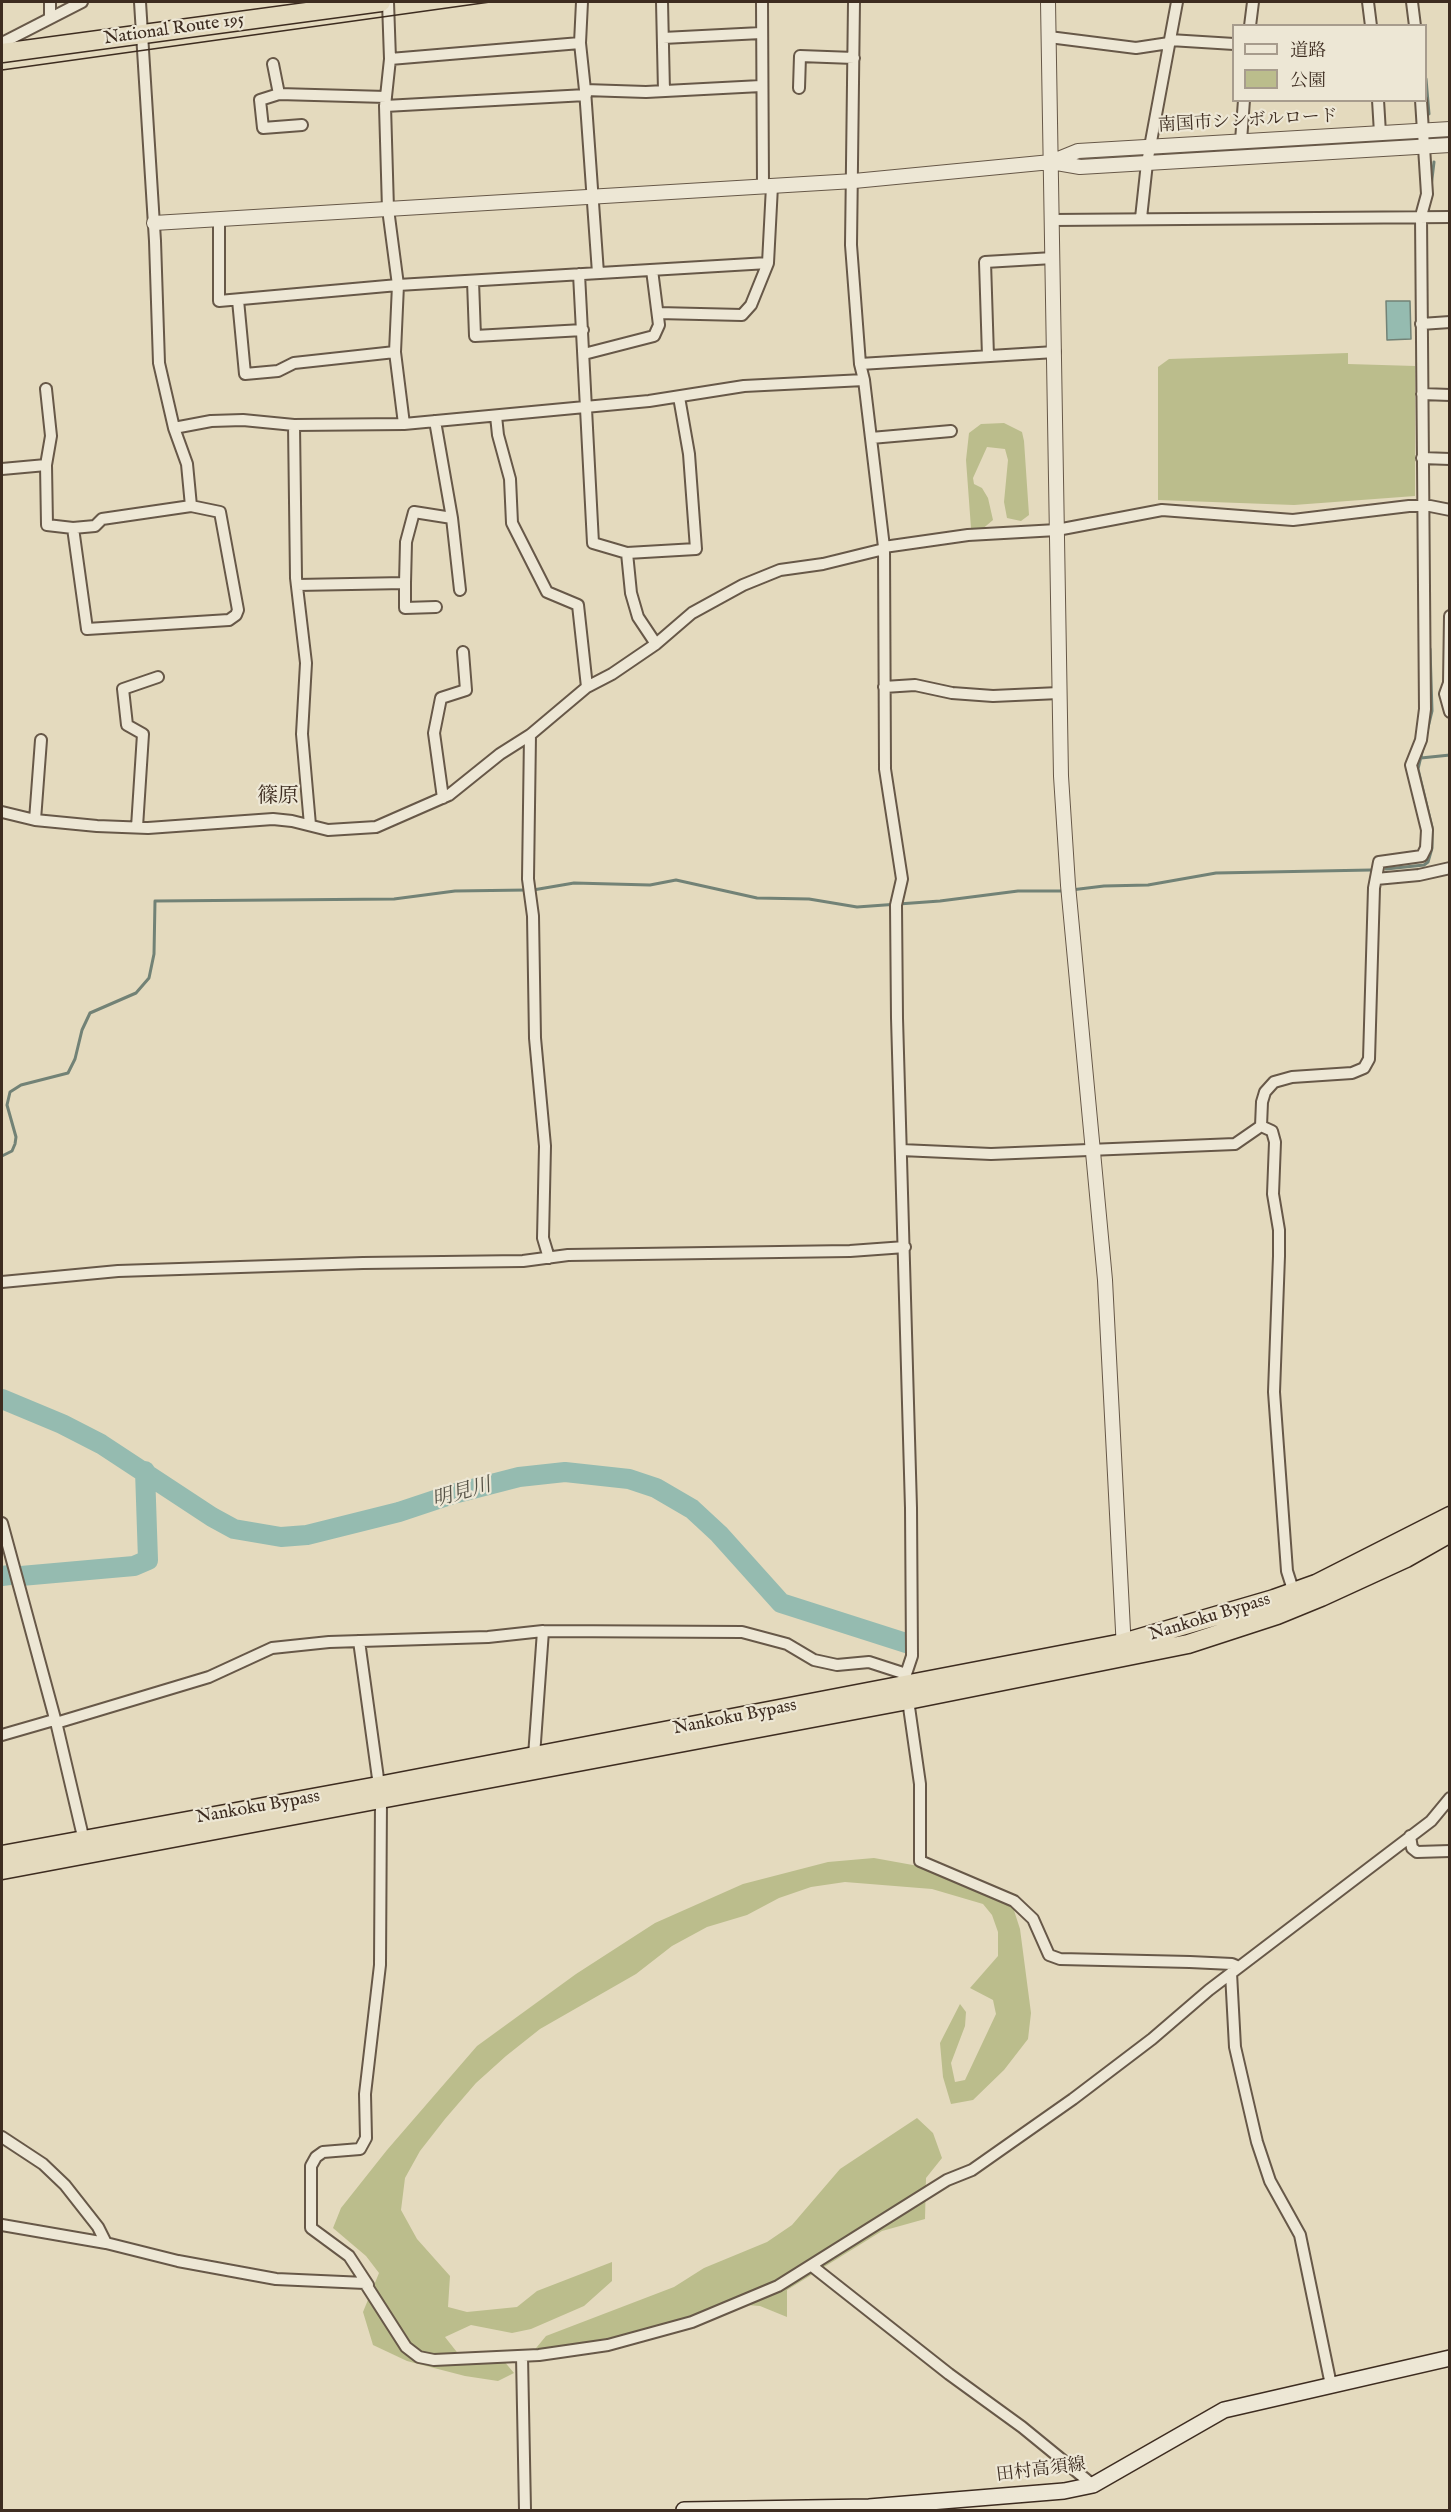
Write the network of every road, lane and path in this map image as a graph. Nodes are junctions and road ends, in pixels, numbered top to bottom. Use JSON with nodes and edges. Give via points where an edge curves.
{"nodes":[{"id":1,"x":50,"y":2,"type":"edge"},
{"id":2,"x":82,"y":2,"type":"edge"},
{"id":3,"x":140,"y":2,"type":"edge"},
{"id":4,"x":381,"y":2,"type":"edge"},
{"id":5,"x":388,"y":2,"type":"edge"},
{"id":6,"x":582,"y":2,"type":"edge"},
{"id":7,"x":662,"y":2,"type":"edge"},
{"id":8,"x":762,"y":2,"type":"edge"},
{"id":9,"x":854,"y":2,"type":"edge"},
{"id":10,"x":1048,"y":2,"type":"edge"},
{"id":11,"x":1177,"y":2,"type":"edge"},
{"id":12,"x":1253,"y":2,"type":"edge"},
{"id":13,"x":1368,"y":2,"type":"edge"},
{"id":14,"x":1412,"y":2,"type":"edge"},
{"id":15,"x":313,"y":6,"type":"edge"},
{"id":16,"x":50,"y":16,"type":"junction"},
{"id":17,"x":1250,"y":24,"type":"edge"},
{"id":18,"x":1371,"y":24,"type":"edge"},
{"id":19,"x":1415,"y":24,"type":"edge"},
{"id":20,"x":762,"y":33,"type":"junction"},
{"id":21,"x":143,"y":34,"type":"junction"},
{"id":22,"x":1049,"y":37,"type":"junction"},
{"id":23,"x":663,"y":38,"type":"junction"},
{"id":24,"x":1169,"y":42,"type":"junction"},
{"id":25,"x":2,"y":43,"type":"edge"},
{"id":26,"x":580,"y":43,"type":"junction"},
{"id":27,"x":1232,"y":44,"type":"edge"},
{"id":28,"x":2,"y":53,"type":"edge"},
{"id":29,"x":854,"y":57,"type":"junction"},
{"id":30,"x":390,"y":59,"type":"junction"},
{"id":31,"x":273,"y":64,"type":"dead end"},
{"id":32,"x":761,"y":86,"type":"junction"},
{"id":33,"x":799,"y":88,"type":"dead end"},
{"id":34,"x":586,"y":92,"type":"junction"},
{"id":35,"x":664,"y":92,"type":"junction"},
{"id":36,"x":279,"y":94,"type":"junction"},
{"id":37,"x":385,"y":102,"type":"junction"},
{"id":38,"x":1244,"y":102,"type":"edge"},
{"id":39,"x":1378,"y":102,"type":"edge"},
{"id":40,"x":1421,"y":102,"type":"edge"},
{"id":41,"x":302,"y":125,"type":"dead end"},
{"id":42,"x":1449,"y":129,"type":"edge"},
{"id":43,"x":1424,"y":130,"type":"junction"},
{"id":44,"x":1380,"y":133,"type":"junction"},
{"id":45,"x":1241,"y":141,"type":"junction"},
{"id":46,"x":1449,"y":145,"type":"edge"},
{"id":47,"x":1150,"y":146,"type":"junction"},
{"id":48,"x":1425,"y":146,"type":"junction"},
{"id":49,"x":1051,"y":162,"type":"junction"},
{"id":50,"x":1147,"y":163,"type":"junction"},
{"id":51,"x":854,"y":181,"type":"junction"},
{"id":52,"x":767,"y":186,"type":"junction"},
{"id":53,"x":591,"y":197,"type":"junction"},
{"id":54,"x":388,"y":209,"type":"junction"},
{"id":55,"x":1421,"y":216,"type":"junction"},
{"id":56,"x":1449,"y":217,"type":"edge"},
{"id":57,"x":1141,"y":218,"type":"junction"},
{"id":58,"x":219,"y":219,"type":"junction"},
{"id":59,"x":1052,"y":220,"type":"junction"},
{"id":60,"x":154,"y":223,"type":"junction"},
{"id":61,"x":1053,"y":258,"type":"junction"},
{"id":62,"x":768,"y":263,"type":"junction"},
{"id":63,"x":652,"y":270,"type":"junction"},
{"id":64,"x":598,"y":273,"type":"junction"},
{"id":65,"x":579,"y":274,"type":"junction"},
{"id":66,"x":472,"y":281,"type":"junction"},
{"id":67,"x":398,"y":285,"type":"junction"},
{"id":68,"x":238,"y":300,"type":"junction"},
{"id":69,"x":658,"y":313,"type":"junction"},
{"id":70,"x":1449,"y":322,"type":"edge"},
{"id":71,"x":1421,"y":324,"type":"junction"},
{"id":72,"x":583,"y":330,"type":"junction"},
{"id":73,"x":395,"y":352,"type":"junction"},
{"id":74,"x":1055,"y":352,"type":"junction"},
{"id":75,"x":584,"y":354,"type":"junction"},
{"id":76,"x":988,"y":356,"type":"junction"},
{"id":77,"x":860,"y":364,"type":"junction"},
{"id":78,"x":864,"y":380,"type":"junction"},
{"id":79,"x":46,"y":389,"type":"dead end"},
{"id":80,"x":1422,"y":394,"type":"junction"},
{"id":81,"x":1449,"y":395,"type":"edge"},
{"id":82,"x":679,"y":397,"type":"junction"},
{"id":83,"x":588,"y":407,"type":"junction"},
{"id":84,"x":496,"y":416,"type":"junction"},
{"id":85,"x":435,"y":422,"type":"junction"},
{"id":86,"x":404,"y":424,"type":"junction"},
{"id":87,"x":294,"y":425,"type":"junction"},
{"id":88,"x":174,"y":428,"type":"junction"},
{"id":89,"x":951,"y":431,"type":"dead end"},
{"id":90,"x":871,"y":438,"type":"junction"},
{"id":91,"x":1422,"y":458,"type":"junction"},
{"id":92,"x":1449,"y":459,"type":"edge"},
{"id":93,"x":46,"y":465,"type":"junction"},
{"id":94,"x":2,"y":469,"type":"edge"},
{"id":95,"x":1422,"y":505,"type":"junction"},
{"id":96,"x":191,"y":506,"type":"junction"},
{"id":97,"x":1449,"y":510,"type":"edge"},
{"id":98,"x":452,"y":518,"type":"junction"},
{"id":99,"x":73,"y":528,"type":"junction"},
{"id":100,"x":1058,"y":530,"type":"junction"},
{"id":101,"x":884,"y":548,"type":"junction"},
{"id":102,"x":627,"y":553,"type":"junction"},
{"id":103,"x":405,"y":583,"type":"junction"},
{"id":104,"x":297,"y":585,"type":"junction"},
{"id":105,"x":460,"y":590,"type":"dead end"},
{"id":106,"x":436,"y":607,"type":"dead end"},
{"id":107,"x":1449,"y":616,"type":"edge"},
{"id":108,"x":656,"y":644,"type":"junction"},
{"id":109,"x":463,"y":652,"type":"dead end"},
{"id":110,"x":1449,"y":665,"type":"edge"},
{"id":111,"x":158,"y":677,"type":"dead end"},
{"id":112,"x":587,"y":687,"type":"junction"},
{"id":113,"x":884,"y":687,"type":"junction"},
{"id":114,"x":1059,"y":693,"type":"junction"},
{"id":115,"x":1449,"y":712,"type":"edge"},
{"id":116,"x":530,"y":735,"type":"junction"},
{"id":117,"x":41,"y":740,"type":"dead end"},
{"id":118,"x":443,"y":798,"type":"junction"},
{"id":119,"x":2,"y":812,"type":"edge"},
{"id":120,"x":35,"y":820,"type":"junction"},
{"id":121,"x":310,"y":825,"type":"junction"},
{"id":122,"x":137,"y":827,"type":"junction"},
{"id":123,"x":1449,"y":868,"type":"edge"},
{"id":124,"x":1376,"y":879,"type":"junction"},
{"id":125,"x":1261,"y":1126,"type":"junction"},
{"id":126,"x":901,"y":1150,"type":"junction"},
{"id":127,"x":1092,"y":1150,"type":"junction"},
{"id":128,"x":905,"y":1247,"type":"junction"},
{"id":129,"x":549,"y":1258,"type":"junction"},
{"id":130,"x":2,"y":1282,"type":"edge"},
{"id":131,"x":1449,"y":1516,"type":"edge"},
{"id":132,"x":2,"y":1523,"type":"edge"},
{"id":133,"x":1449,"y":1533,"type":"edge"},
{"id":134,"x":13,"y":1568,"type":"junction"},
{"id":135,"x":2,"y":1570,"type":"edge"},
{"id":136,"x":1296,"y":1599,"type":"junction"},
{"id":137,"x":543,"y":1631,"type":"junction"},
{"id":138,"x":359,"y":1641,"type":"junction"},
{"id":139,"x":1124,"y":1651,"type":"junction"},
{"id":140,"x":906,"y":1687,"type":"junction"},
{"id":141,"x":55,"y":1722,"type":"junction"},
{"id":142,"x":2,"y":1735,"type":"edge"},
{"id":143,"x":534,"y":1756,"type":"junction"},
{"id":144,"x":379,"y":1793,"type":"junction"},
{"id":145,"x":1449,"y":1798,"type":"edge"},
{"id":146,"x":1410,"y":1836,"type":"junction"},
{"id":147,"x":86,"y":1847,"type":"junction"},
{"id":148,"x":1449,"y":1851,"type":"edge"},
{"id":149,"x":2,"y":1855,"type":"edge"},
{"id":150,"x":2,"y":1870,"type":"edge"},
{"id":151,"x":1235,"y":1970,"type":"junction"},
{"id":152,"x":2,"y":2137,"type":"edge"},
{"id":153,"x":2,"y":2225,"type":"edge"},
{"id":154,"x":106,"y":2243,"type":"junction"},
{"id":155,"x":812,"y":2266,"type":"junction"},
{"id":156,"x":368,"y":2285,"type":"junction"},
{"id":157,"x":522,"y":2356,"type":"junction"},
{"id":158,"x":1449,"y":2358,"type":"edge"},
{"id":159,"x":1331,"y":2385,"type":"junction"},
{"id":160,"x":1093,"y":2485,"type":"junction"},
{"id":161,"x":525,"y":2511,"type":"edge"},
{"id":162,"x":684,"y":2511,"type":"edge"}],
"edges":[{"from":1,"to":16,"type":"street"},
{"from":2,"to":16,"type":"street"},
{"from":3,"to":21,"type":"street"},
{"from":4,"to":15,"type":"highway","name":"National Route 195"},
{"from":5,"to":30,"type":"street"},
{"from":6,"to":26,"type":"street"},
{"from":7,"to":23,"type":"street"},
{"from":8,"to":20,"type":"street"},
{"from":9,"to":29,"type":"street"},
{"from":10,"to":22,"type":"street"},
{"from":11,"to":24,"type":"street"},
{"from":12,"to":17,"type":"street"},
{"from":13,"to":18,"type":"street"},
{"from":14,"to":19,"type":"street"},
{"from":15,"to":21,"type":"highway","name":"National Route 195"},
{"from":16,"to":25,"type":"street"},
{"from":20,"to":23,"type":"street"},
{"from":20,"to":32,"type":"street"},
{"from":21,"to":28,"type":"highway","name":"National Route 195"},
{"from":21,"to":60,"type":"street"},
{"from":22,"to":24,"type":"street","via":[[1136,48]]},
{"from":22,"to":49,"type":"street"},
{"from":23,"to":35,"type":"street"},
{"from":24,"to":27,"type":"street"},
{"from":24,"to":47,"type":"street"},
{"from":26,"to":30,"type":"street"},
{"from":26,"to":34,"type":"street"},
{"from":29,"to":33,"type":"street","via":[[800,56]]},
{"from":29,"to":51,"type":"street"},
{"from":30,"to":37,"type":"street"},
{"from":31,"to":36,"type":"street"},
{"from":32,"to":35,"type":"street"},
{"from":32,"to":52,"type":"street"},
{"from":34,"to":35,"type":"street"},
{"from":34,"to":37,"type":"street"},
{"from":34,"to":53,"type":"street"},
{"from":36,"to":37,"type":"street"},
{"from":36,"to":41,"type":"street","via":[[260,100],[263,128]]},
{"from":37,"to":54,"type":"street"},
{"from":38,"to":45,"type":"street"},
{"from":39,"to":44,"type":"street"},
{"from":40,"to":43,"type":"street"},
{"from":42,"to":43,"type":"street","name":"南国市シンボルロード"},
{"from":43,"to":44,"type":"street","name":"南国市シンボルロード"},
{"from":43,"to":48,"type":"street"},
{"from":44,"to":45,"type":"street","name":"南国市シンボルロード"},
{"from":45,"to":47,"type":"street","name":"南国市シンボルロード"},
{"from":46,"to":48,"type":"street","name":"南国市シンボルロード"},
{"from":47,"to":49,"type":"street","name":"南国市シンボルロード","via":[[1078,151]]},
{"from":47,"to":50,"type":"street"},
{"from":48,"to":50,"type":"street","name":"南国市シンボルロード"},
{"from":48,"to":55,"type":"street","via":[[1427,194]]},
{"from":49,"to":50,"type":"street","name":"南国市シンボルロード","via":[[1080,167]]},
{"from":49,"to":51,"type":"street"},
{"from":49,"to":59,"type":"street"},
{"from":50,"to":57,"type":"street"},
{"from":51,"to":52,"type":"street"},
{"from":51,"to":77,"type":"street","via":[[850,202],[851,245]]},
{"from":52,"to":53,"type":"street"},
{"from":52,"to":62,"type":"street"},
{"from":53,"to":54,"type":"street"},
{"from":53,"to":64,"type":"street"},
{"from":54,"to":58,"type":"street"},
{"from":54,"to":67,"type":"street"},
{"from":55,"to":56,"type":"street"},
{"from":55,"to":57,"type":"street"},
{"from":55,"to":71,"type":"street"},
{"from":57,"to":59,"type":"street"},
{"from":58,"to":60,"type":"street"},
{"from":58,"to":68,"type":"street","via":[[219,301]]},
{"from":59,"to":61,"type":"street"},
{"from":60,"to":88,"type":"street","via":[[159,363]]},
{"from":61,"to":74,"type":"street"},
{"from":61,"to":76,"type":"street","via":[[985,262]]},
{"from":62,"to":63,"type":"street"},
{"from":62,"to":69,"type":"street","via":[[751,305],[742,315]]},
{"from":63,"to":64,"type":"street"},
{"from":63,"to":69,"type":"street"},
{"from":64,"to":65,"type":"street"},
{"from":65,"to":66,"type":"street"},
{"from":65,"to":72,"type":"street"},
{"from":66,"to":67,"type":"street"},
{"from":66,"to":72,"type":"street","via":[[475,336]]},
{"from":67,"to":68,"type":"street"},
{"from":67,"to":73,"type":"street"},
{"from":68,"to":73,"type":"street","via":[[244,374],[278,371],[294,363]]},
{"from":69,"to":75,"type":"street","via":[[658,331],[654,336]]},
{"from":70,"to":71,"type":"street"},
{"from":71,"to":80,"type":"street"},
{"from":72,"to":75,"type":"street"},
{"from":73,"to":86,"type":"street"},
{"from":74,"to":76,"type":"street"},
{"from":74,"to":100,"type":"street"},
{"from":75,"to":83,"type":"street"},
{"from":76,"to":77,"type":"street"},
{"from":77,"to":78,"type":"street"},
{"from":78,"to":82,"type":"street","via":[[744,386]]},
{"from":78,"to":90,"type":"street"},
{"from":79,"to":93,"type":"street","via":[[51,436]]},
{"from":80,"to":81,"type":"street"},
{"from":80,"to":91,"type":"street"},
{"from":82,"to":83,"type":"street"},
{"from":82,"to":102,"type":"street","via":[[689,454],[696,549]]},
{"from":83,"to":84,"type":"street"},
{"from":83,"to":102,"type":"street","via":[[593,543]]},
{"from":84,"to":85,"type":"street"},
{"from":84,"to":112,"type":"street","via":[[510,479],[512,524],[547,592],[578,605]]},
{"from":85,"to":86,"type":"street"},
{"from":85,"to":98,"type":"street"},
{"from":86,"to":87,"type":"street"},
{"from":87,"to":88,"type":"street","via":[[211,421]]},
{"from":87,"to":104,"type":"street"},
{"from":88,"to":96,"type":"street","via":[[187,464]]},
{"from":89,"to":90,"type":"street"},
{"from":90,"to":101,"type":"street"},
{"from":91,"to":92,"type":"street"},
{"from":91,"to":95,"type":"street"},
{"from":93,"to":94,"type":"street"},
{"from":93,"to":99,"type":"street","via":[[47,525]]},
{"from":95,"to":97,"type":"street"},
{"from":95,"to":100,"type":"street","via":[[1293,520],[1162,510]]},
{"from":95,"to":124,"type":"street","via":[[1425,709],[1421,740],[1411,765],[1427,830],[1426,848],[1422,856],[1379,862]]},
{"from":96,"to":99,"type":"street","via":[[102,519],[95,526]]},
{"from":96,"to":99,"type":"street","via":[[220,512],[238,610],[229,620],[87,629]]},
{"from":98,"to":103,"type":"street","via":[[414,512],[406,542]]},
{"from":98,"to":105,"type":"street"},
{"from":100,"to":101,"type":"street","via":[[968,535]]},
{"from":100,"to":114,"type":"street"},
{"from":101,"to":108,"type":"street","via":[[823,564],[780,570],[742,585],[692,613]]},
{"from":101,"to":113,"type":"street"},
{"from":102,"to":108,"type":"street","via":[[638,616]]},
{"from":103,"to":104,"type":"street"},
{"from":103,"to":106,"type":"street","via":[[405,608]]},
{"from":104,"to":121,"type":"street","via":[[305,643],[302,734]]},
{"from":107,"to":110,"type":"street"},
{"from":108,"to":112,"type":"street"},
{"from":109,"to":118,"type":"street","via":[[466,690],[441,698],[434,733]]},
{"from":110,"to":115,"type":"street","via":[[1445,694]]},
{"from":111,"to":122,"type":"street","via":[[123,689],[128,724],[144,734]]},
{"from":112,"to":116,"type":"street"},
{"from":113,"to":114,"type":"street","via":[[915,685],[993,696]]},
{"from":113,"to":126,"type":"street","via":[[885,769],[902,879],[896,903]]},
{"from":114,"to":127,"type":"street","via":[[1068,890]]},
{"from":116,"to":118,"type":"street"},
{"from":116,"to":129,"type":"street","via":[[529,890],[535,1038],[545,1146],[543,1238]]},
{"from":117,"to":120,"type":"street"},
{"from":118,"to":121,"type":"street","via":[[376,827],[328,830]]},
{"from":119,"to":120,"type":"street"},
{"from":120,"to":122,"type":"street"},
{"from":121,"to":122,"type":"street","via":[[273,819]]},
{"from":123,"to":124,"type":"street"},
{"from":124,"to":125,"type":"street","via":[[1369,1059],[1364,1068],[1352,1073],[1274,1082],[1262,1102]]},
{"from":125,"to":127,"type":"street","via":[[1235,1144]]},
{"from":125,"to":136,"type":"street","via":[[1272,1131],[1275,1143],[1273,1194],[1279,1256],[1274,1392],[1287,1571]]},
{"from":126,"to":127,"type":"street","via":[[992,1154]]},
{"from":126,"to":128,"type":"street"},
{"from":127,"to":139,"type":"street","via":[[1105,1280]]},
{"from":128,"to":129,"type":"street"},
{"from":128,"to":140,"type":"street","via":[[912,1645]]},
{"from":129,"to":130,"type":"street","via":[[118,1271]]},
{"from":131,"to":136,"type":"highway","name":"Nankoku Bypass"},
{"from":132,"to":134,"type":"street"},
{"from":133,"to":136,"type":"highway","name":"Nankoku Bypass","via":[[1406,1558]]},
{"from":134,"to":135,"type":"street"},
{"from":134,"to":141,"type":"street"},
{"from":136,"to":139,"type":"highway","name":"Nankoku Bypass","via":[[1188,1644]]},
{"from":137,"to":138,"type":"street","via":[[488,1637]]},
{"from":137,"to":140,"type":"street","via":[[742,1632],[787,1644],[814,1660],[837,1665],[869,1662]]},
{"from":137,"to":143,"type":"street"},
{"from":138,"to":141,"type":"street","via":[[272,1648],[209,1677]]},
{"from":138,"to":144,"type":"street"},
{"from":139,"to":140,"type":"highway","name":"Nankoku Bypass"},
{"from":140,"to":143,"type":"highway","name":"Nankoku Bypass"},
{"from":140,"to":144,"type":"highway","name":"Nankoku Bypass"},
{"from":140,"to":151,"type":"street","via":[[920,1784],[920,1861],[1014,1901],[1033,1919],[1049,1955],[1060,1959],[1232,1964]]},
{"from":141,"to":142,"type":"street"},
{"from":141,"to":147,"type":"street"},
{"from":143,"to":144,"type":"highway","name":"Nankoku Bypass"},
{"from":144,"to":147,"type":"highway","name":"Nankoku Bypass"},
{"from":144,"to":156,"type":"street","via":[[380,1965],[365,2094],[366,2138],[360,2149],[324,2152],[311,2166],[311,2228],[349,2256]]},
{"from":145,"to":146,"type":"street","via":[[1431,1821]]},
{"from":146,"to":148,"type":"street","via":[[1417,1852]]},
{"from":146,"to":151,"type":"street"},
{"from":147,"to":149,"type":"highway","name":"Nankoku Bypass"},
{"from":147,"to":150,"type":"highway","name":"Nankoku Bypass"},
{"from":151,"to":155,"type":"street","via":[[1152,2039],[1054,2112],[972,2169],[947,2180]]},
{"from":151,"to":159,"type":"street","via":[[1235,2047],[1270,2181],[1300,2235]]},
{"from":152,"to":154,"type":"street","via":[[43,2164],[65,2185]]},
{"from":153,"to":154,"type":"street"},
{"from":154,"to":156,"type":"street","via":[[276,2279]]},
{"from":155,"to":157,"type":"street","via":[[778,2286],[692,2322],[608,2345]]},
{"from":155,"to":160,"type":"street"},
{"from":156,"to":157,"type":"street","via":[[406,2347],[419,2357],[435,2360]]},
{"from":157,"to":161,"type":"street"},
{"from":158,"to":159,"type":"main road","name":"田村高須線"},
{"from":159,"to":160,"type":"main road","name":"田村高須線","via":[[1224,2410]]},
{"from":160,"to":162,"type":"main road","name":"田村高須線","via":[[1064,2491],[869,2507]]}]}
